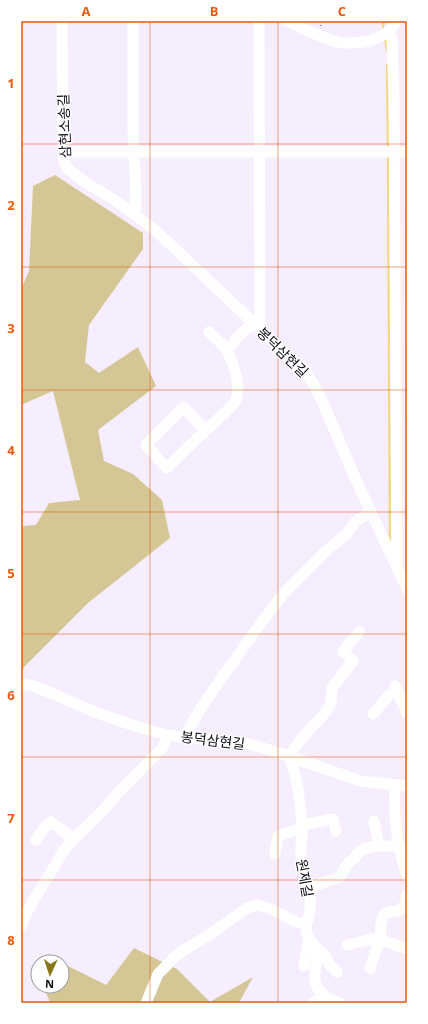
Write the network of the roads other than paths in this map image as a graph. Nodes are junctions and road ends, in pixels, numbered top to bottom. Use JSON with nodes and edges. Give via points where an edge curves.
{"nodes":[{"id":1,"x":62,"y":21,"type":"edge"},
{"id":2,"x":133,"y":21,"type":"edge"},
{"id":3,"x":259,"y":21,"type":"edge"},
{"id":4,"x":287,"y":21,"type":"edge"},
{"id":5,"x":397,"y":21,"type":"edge"},
{"id":6,"x":386,"y":34,"type":"junction"},
{"id":7,"x":63,"y":152,"type":"junction"},
{"id":8,"x":134,"y":152,"type":"junction"},
{"id":9,"x":388,"y":152,"type":"junction"},
{"id":10,"x":407,"y":152,"type":"edge"},
{"id":11,"x":259,"y":153,"type":"junction"},
{"id":12,"x":137,"y":216,"type":"junction"},
{"id":13,"x":257,"y":326,"type":"junction"},
{"id":14,"x":209,"y":332,"type":"dead end"},
{"id":15,"x":228,"y":352,"type":"junction"},
{"id":16,"x":205,"y":431,"type":"junction"},
{"id":17,"x":371,"y":512,"type":"junction"},
{"id":18,"x":397,"y":567,"type":"junction"},
{"id":19,"x":407,"y":589,"type":"edge"},
{"id":20,"x":359,"y":632,"type":"dead end"},
{"id":21,"x":21,"y":684,"type":"edge"},
{"id":22,"x":406,"y":708,"type":"edge"},
{"id":23,"x":373,"y":714,"type":"dead end"},
{"id":24,"x":168,"y":735,"type":"junction"},
{"id":25,"x":186,"y":738,"type":"junction"},
{"id":26,"x":289,"y":756,"type":"junction"},
{"id":27,"x":395,"y":785,"type":"junction"},
{"id":28,"x":407,"y":786,"type":"edge"},
{"id":29,"x":374,"y":821,"type":"dead end"},
{"id":30,"x":302,"y":827,"type":"junction"},
{"id":31,"x":402,"y":827,"type":"edge"},
{"id":32,"x":336,"y":831,"type":"dead end"},
{"id":33,"x":74,"y":839,"type":"junction"},
{"id":34,"x":36,"y":840,"type":"dead end"},
{"id":35,"x":379,"y":846,"type":"junction"},
{"id":36,"x":400,"y":846,"type":"junction"},
{"id":37,"x":275,"y":854,"type":"dead end"},
{"id":38,"x":407,"y":875,"type":"edge"},
{"id":39,"x":309,"y":888,"type":"junction"},
{"id":40,"x":407,"y":895,"type":"edge"},
{"id":41,"x":22,"y":920,"type":"edge"},
{"id":42,"x":306,"y":924,"type":"junction"},
{"id":43,"x":309,"y":937,"type":"junction"},
{"id":44,"x":382,"y":940,"type":"junction"},
{"id":45,"x":347,"y":945,"type":"dead end"},
{"id":46,"x":316,"y":948,"type":"junction"},
{"id":47,"x":407,"y":949,"type":"edge"},
{"id":48,"x":304,"y":966,"type":"dead end"},
{"id":49,"x":370,"y":968,"type":"dead end"},
{"id":50,"x":337,"y":972,"type":"dead end"},
{"id":51,"x":324,"y":995,"type":"junction"},
{"id":52,"x":146,"y":1003,"type":"edge"},
{"id":53,"x":313,"y":1003,"type":"edge"},
{"id":54,"x":340,"y":1003,"type":"edge"}],
"edges":[{"from":1,"to":7,"type":"street","name":"삼현소송길"},
{"from":2,"to":8,"type":"street"},
{"from":3,"to":11,"type":"street"},
{"from":4,"to":6,"type":"street","via":[[341,43],[371,41]]},
{"from":5,"to":6,"type":"street"},
{"from":6,"to":9,"type":"street","via":[[392,37],[394,95]]},
{"from":7,"to":8,"type":"street"},
{"from":7,"to":12,"type":"street","name":"삼현소송길","via":[[67,168]]},
{"from":8,"to":11,"type":"street"},
{"from":8,"to":12,"type":"street"},
{"from":9,"to":10,"type":"street"},
{"from":9,"to":11,"type":"street"},
{"from":9,"to":18,"type":"street"},
{"from":11,"to":13,"type":"street"},
{"from":12,"to":13,"type":"street","name":"봉덕삼현길"},
{"from":13,"to":15,"type":"street","via":[[237,338]]},
{"from":13,"to":17,"type":"street","name":"봉덕삼현길","via":[[302,367],[313,383]]},
{"from":14,"to":15,"type":"street"},
{"from":15,"to":16,"type":"street","via":[[238,390],[235,402]]},
{"from":16,"to":16,"type":"street","via":[[167,468],[146,445],[184,407]]},
{"from":17,"to":18,"type":"street","name":"봉덕삼현길"},
{"from":17,"to":25,"type":"street","via":[[356,521],[346,535],[284,594],[202,706]]},
{"from":18,"to":19,"type":"street","name":"봉덕삼현길"},
{"from":20,"to":26,"type":"street","via":[[343,651],[353,661],[332,688],[332,702]]},
{"from":21,"to":24,"type":"street","name":"봉덕삼현길","via":[[52,693],[97,713]]},
{"from":22,"to":23,"type":"street","via":[[397,689]]},
{"from":24,"to":25,"type":"street","name":"봉덕삼현길"},
{"from":24,"to":33,"type":"street","via":[[163,747],[114,797],[101,814]]},
{"from":25,"to":26,"type":"street","name":"봉덕삼현길","via":[[248,744]]},
{"from":26,"to":27,"type":"street","name":"봉덕삼현길","via":[[361,781]]},
{"from":26,"to":30,"type":"street","name":"원제길","via":[[294,767]]},
{"from":27,"to":28,"type":"street","name":"봉덕삼현길"},
{"from":27,"to":31,"type":"street","via":[[394,802]]},
{"from":29,"to":35,"type":"street"},
{"from":30,"to":32,"type":"street","via":[[333,819]]},
{"from":30,"to":37,"type":"street","via":[[278,836]]},
{"from":30,"to":39,"type":"street","name":"원제길","via":[[301,854]]},
{"from":31,"to":36,"type":"street"},
{"from":33,"to":34,"type":"street","via":[[51,822]]},
{"from":33,"to":41,"type":"street","via":[[60,856]]},
{"from":35,"to":36,"type":"street"},
{"from":35,"to":39,"type":"street","via":[[371,846],[360,852],[338,878]]},
{"from":36,"to":38,"type":"street"},
{"from":39,"to":42,"type":"street","name":"원제길","via":[[310,909]]},
{"from":40,"to":44,"type":"street","via":[[403,907],[384,913],[380,927]]},
{"from":42,"to":43,"type":"street","name":"원제길"},
{"from":42,"to":52,"type":"street","via":[[269,908],[257,905],[247,908],[176,956],[158,974]]},
{"from":43,"to":46,"type":"street","name":"원제길"},
{"from":43,"to":48,"type":"street"},
{"from":44,"to":45,"type":"street","via":[[372,939]]},
{"from":44,"to":47,"type":"street"},
{"from":44,"to":49,"type":"street"},
{"from":46,"to":50,"type":"street","name":"원제길","via":[[324,954]]},
{"from":46,"to":51,"type":"street","via":[[315,980]]},
{"from":51,"to":53,"type":"street"},
{"from":51,"to":54,"type":"street"}]}
